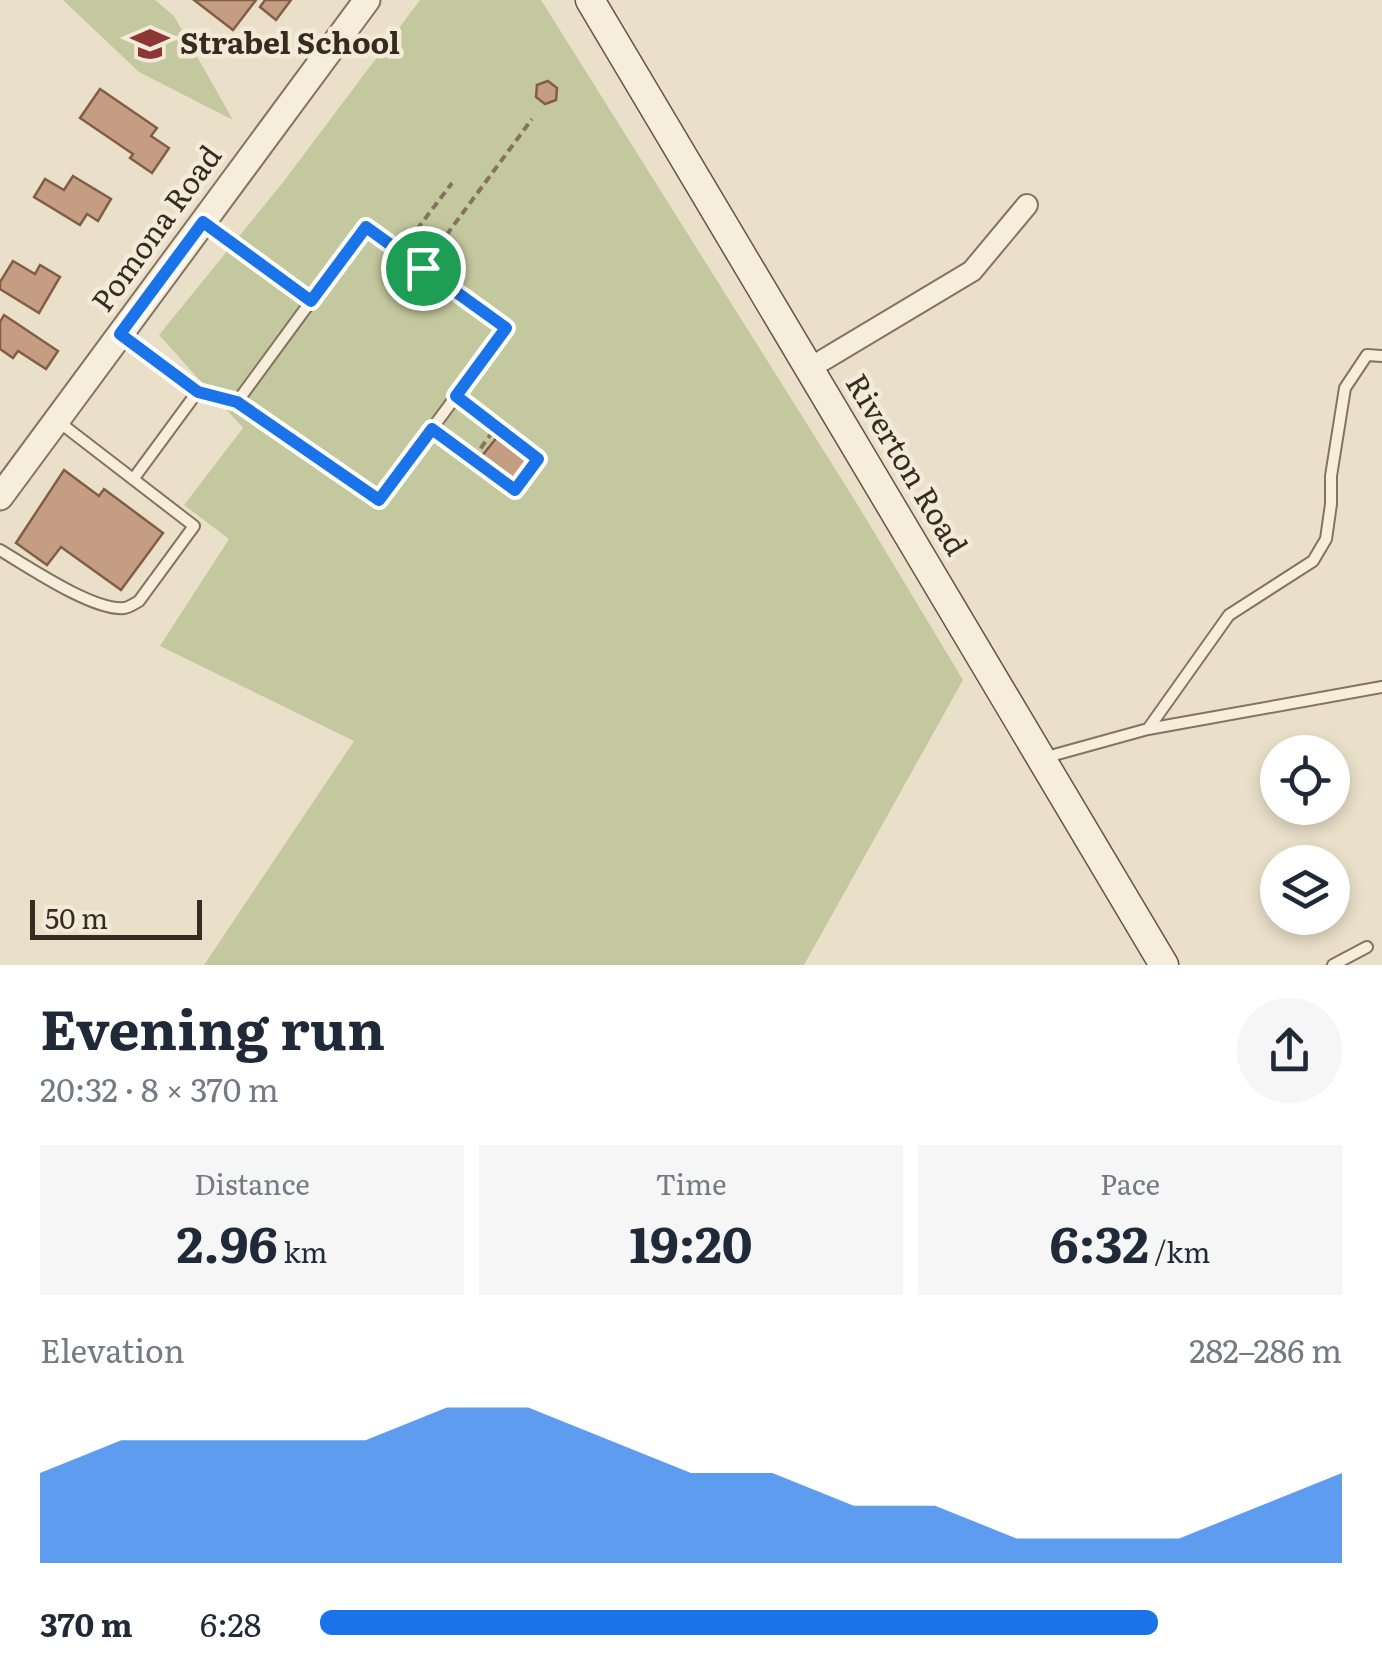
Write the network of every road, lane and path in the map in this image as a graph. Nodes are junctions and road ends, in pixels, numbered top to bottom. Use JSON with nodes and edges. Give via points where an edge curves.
{"nodes":[{"id":1,"x":367,"y":0,"type":"edge"},
{"id":2,"x":590,"y":0,"type":"edge"},
{"id":3,"x":532,"y":118,"type":"dead end"},
{"id":4,"x":452,"y":183,"type":"dead end"},
{"id":5,"x":1028,"y":205,"type":"dead end"},
{"id":6,"x":203,"y":222,"type":"junction"},
{"id":7,"x":400,"y":252,"type":"junction"},
{"id":8,"x":423,"y":268,"type":"junction"},
{"id":9,"x":311,"y":301,"type":"junction"},
{"id":10,"x":120,"y":334,"type":"junction"},
{"id":11,"x":1382,"y":356,"type":"edge"},
{"id":12,"x":810,"y":368,"type":"junction"},
{"id":13,"x":198,"y":392,"type":"junction"},
{"id":14,"x":456,"y":396,"type":"junction"},
{"id":15,"x":237,"y":402,"type":"junction"},
{"id":16,"x":57,"y":420,"type":"junction"},
{"id":17,"x":496,"y":428,"type":"junction"},
{"id":18,"x":432,"y":429,"type":"junction"},
{"id":19,"x":472,"y":459,"type":"junction"},
{"id":20,"x":134,"y":478,"type":"junction"},
{"id":21,"x":0,"y":497,"type":"edge"},
{"id":22,"x":0,"y":550,"type":"edge"},
{"id":23,"x":1382,"y":687,"type":"edge"},
{"id":24,"x":1148,"y":728,"type":"junction"},
{"id":25,"x":1042,"y":758,"type":"junction"},
{"id":26,"x":1367,"y":947,"type":"dead end"},
{"id":27,"x":1164,"y":965,"type":"edge"},
{"id":28,"x":1333,"y":965,"type":"edge"}],
"edges":[{"from":1,"to":6,"type":"street","name":"Pomona Road"},
{"from":2,"to":12,"type":"main road","name":"Riverton Road"},
{"from":3,"to":8,"type":"path"},
{"from":4,"to":7,"type":"path"},
{"from":5,"to":12,"type":"street","via":[[972,271]]},
{"from":6,"to":9,"type":"lane"},
{"from":6,"to":10,"type":"street","name":"Pomona Road"},
{"from":7,"to":8,"type":"lane"},
{"from":7,"to":9,"type":"lane","via":[[366,227]]},
{"from":8,"to":14,"type":"lane","via":[[506,328]]},
{"from":9,"to":15,"type":"lane"},
{"from":10,"to":13,"type":"lane"},
{"from":10,"to":16,"type":"street","name":"Pomona Road"},
{"from":11,"to":24,"type":"lane","via":[[1366,355],[1346,388],[1326,539],[1313,561],[1228,615]]},
{"from":12,"to":25,"type":"main road","name":"Riverton Road"},
{"from":13,"to":15,"type":"lane"},
{"from":13,"to":20,"type":"lane"},
{"from":14,"to":17,"type":"path"},
{"from":14,"to":18,"type":"lane"},
{"from":15,"to":18,"type":"lane","via":[[379,500]]},
{"from":16,"to":20,"type":"lane"},
{"from":16,"to":21,"type":"street","name":"Pomona Road"},
{"from":17,"to":19,"type":"path"},
{"from":17,"to":19,"type":"path","via":[[538,459],[515,490]]},
{"from":18,"to":19,"type":"path"},
{"from":20,"to":22,"type":"lane","via":[[194,526],[139,602],[104,605]]},
{"from":23,"to":24,"type":"lane"},
{"from":24,"to":25,"type":"lane"},
{"from":25,"to":27,"type":"main road","name":"Riverton Road"},
{"from":26,"to":28,"type":"lane"}]}
